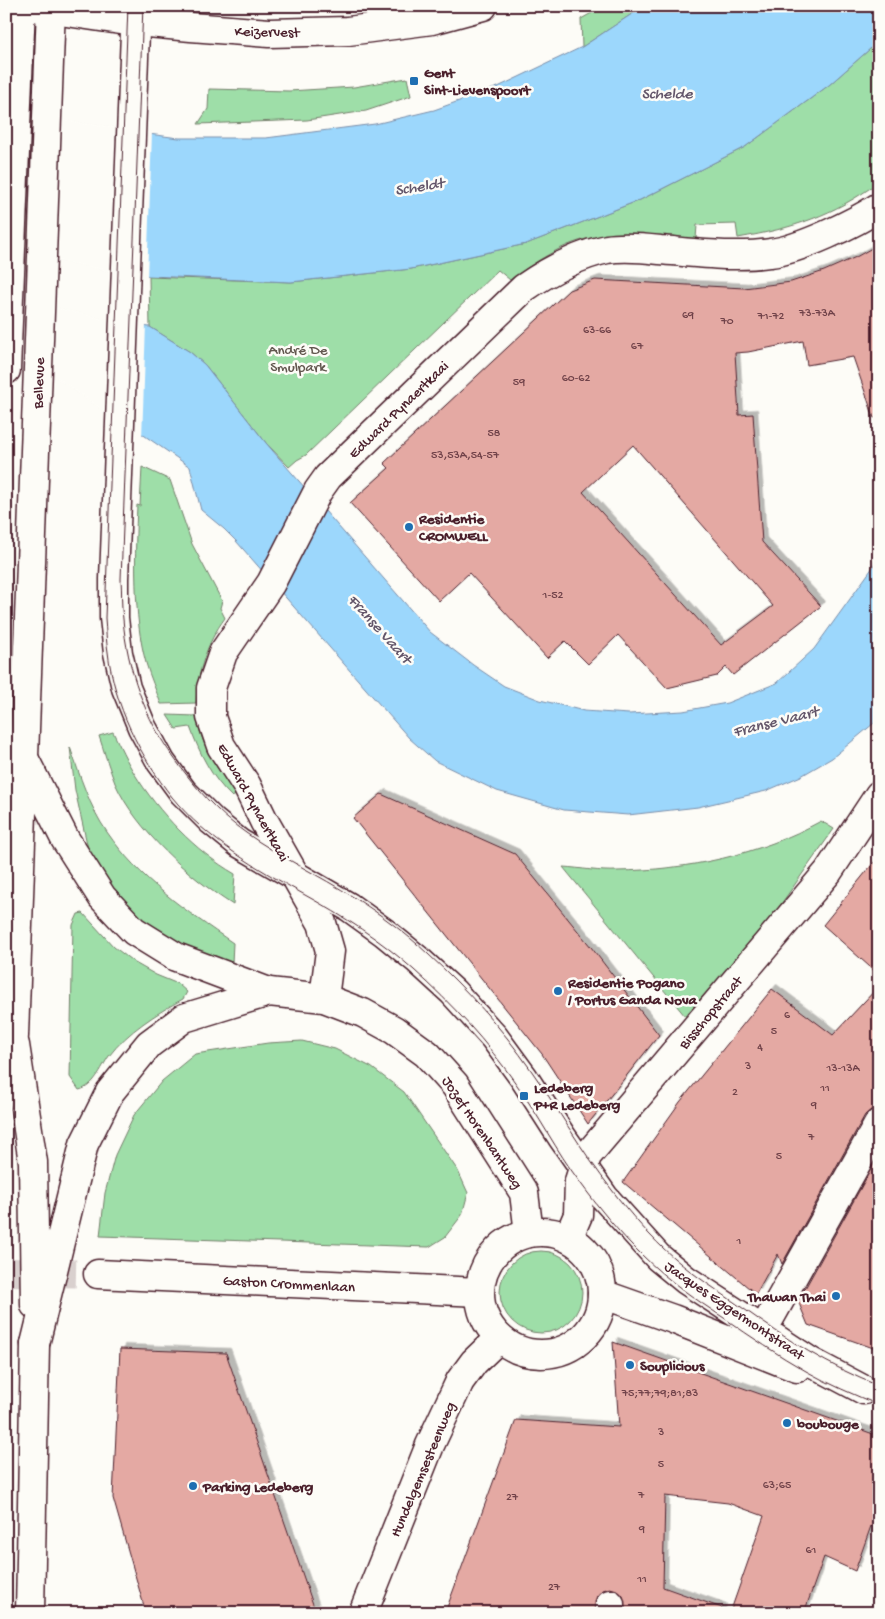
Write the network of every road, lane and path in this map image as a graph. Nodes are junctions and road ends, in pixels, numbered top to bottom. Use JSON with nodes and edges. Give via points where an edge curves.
{"nodes":[{"id":1,"x":21,"y":6,"type":"edge"},
{"id":2,"x":483,"y":6,"type":"edge"},
{"id":3,"x":44,"y":7,"type":"edge"},
{"id":4,"x":135,"y":14,"type":"edge"},
{"id":5,"x":879,"y":207,"type":"edge"},
{"id":6,"x":6,"y":370,"type":"edge"},
{"id":7,"x":25,"y":760,"type":"junction"},
{"id":8,"x":879,"y":795,"type":"edge"},
{"id":9,"x":295,"y":876,"type":"junction"},
{"id":10,"x":270,"y":992,"type":"junction"},
{"id":11,"x":324,"y":998,"type":"junction"},
{"id":12,"x":14,"y":1036,"type":"junction"},
{"id":13,"x":6,"y":1068,"type":"edge"},
{"id":14,"x":879,"y":1123,"type":"edge"},
{"id":15,"x":582,"y":1167,"type":"junction"},
{"id":16,"x":529,"y":1232,"type":"junction"},
{"id":17,"x":568,"y":1238,"type":"junction"},
{"id":18,"x":98,"y":1274,"type":"tunnel mouth"},
{"id":19,"x":479,"y":1292,"type":"junction"},
{"id":20,"x":602,"y":1294,"type":"junction"},
{"id":21,"x":499,"y":1338,"type":"junction"},
{"id":22,"x":753,"y":1338,"type":"junction"},
{"id":23,"x":35,"y":1344,"type":"junction"},
{"id":24,"x":872,"y":1393,"type":"edge"},
{"id":25,"x":30,"y":1613,"type":"edge"},
{"id":26,"x":363,"y":1613,"type":"edge"}],
"edges":[{"from":1,"to":6,"type":"main road"},
{"from":2,"to":4,"type":"main road","name":"Keizervest","via":[[432,20],[348,31],[269,33],[191,27]]},
{"from":3,"to":4,"type":"main road","name":"Keizervest"},
{"from":3,"to":7,"type":"main road","name":"Bellevue","via":[[49,69]]},
{"from":4,"to":9,"type":"main road","name":"Edward Pynaertkaai","via":[[117,499],[114,618],[118,653],[126,688],[142,727],[161,762],[183,792],[239,842]]},
{"from":5,"to":9,"type":"main road","name":"Edward Pynaertkaai","via":[[805,243],[772,253],[733,256],[639,248],[608,249],[576,258],[524,288],[328,477],[271,583],[222,653],[211,688],[212,717],[222,746]]},
{"from":7,"to":10,"type":"main road","name":"Jozef Horenbantweg","via":[[65,839],[102,898],[134,931],[176,957]]},
{"from":7,"to":12,"type":"main road","name":"Bellevue"},
{"from":8,"to":15,"type":"main road","name":"Bisschopstraat","via":[[828,872],[586,1156]]},
{"from":9,"to":11,"type":"main road","name":"Edward Pynaertkaai","via":[[322,923],[330,951]]},
{"from":9,"to":15,"type":"main road","name":"Edward Pynaertkaai","via":[[384,932],[453,992],[494,1037]]},
{"from":10,"to":11,"type":"main road","name":"Jozef Horenbantweg"},
{"from":10,"to":23,"type":"main road","via":[[184,1018],[149,1044],[110,1092],[84,1144]]},
{"from":11,"to":16,"type":"main road","name":"Jozef Horenbantweg","via":[[363,1012],[394,1030],[427,1054],[455,1085],[524,1193]]},
{"from":12,"to":13,"type":"main road"},
{"from":12,"to":23,"type":"main road","via":[[33,1162]]},
{"from":14,"to":22,"type":"main road"},
{"from":15,"to":17,"type":"main road","name":"Bisschopstraat","via":[[578,1215]]},
{"from":15,"to":22,"type":"main road","name":"Jacques Eggermontstraat","via":[[604,1197],[658,1257]]},
{"from":16,"to":17,"type":"main road","via":[[556,1233]]},
{"from":16,"to":19,"type":"main road","via":[[504,1244],[494,1254],[486,1265]]},
{"from":17,"to":20,"type":"main road","via":[[590,1256],[600,1274]]},
{"from":18,"to":19,"type":"main road","name":"Gaston Crommenlaan"},
{"from":19,"to":21,"type":"main road","via":[[488,1324]]},
{"from":20,"to":21,"type":"main road","via":[[599,1313],[590,1330],[568,1348],[554,1353],[524,1352]]},
{"from":20,"to":22,"type":"main road","name":"Jacques Eggermontstraat"},
{"from":21,"to":26,"type":"main road","name":"Hundelgemsesteenweg","via":[[460,1381],[430,1445]]},
{"from":22,"to":24,"type":"main road","name":"Jacques Eggermontstraat","via":[[807,1372]]},
{"from":23,"to":25,"type":"main road"}]}
